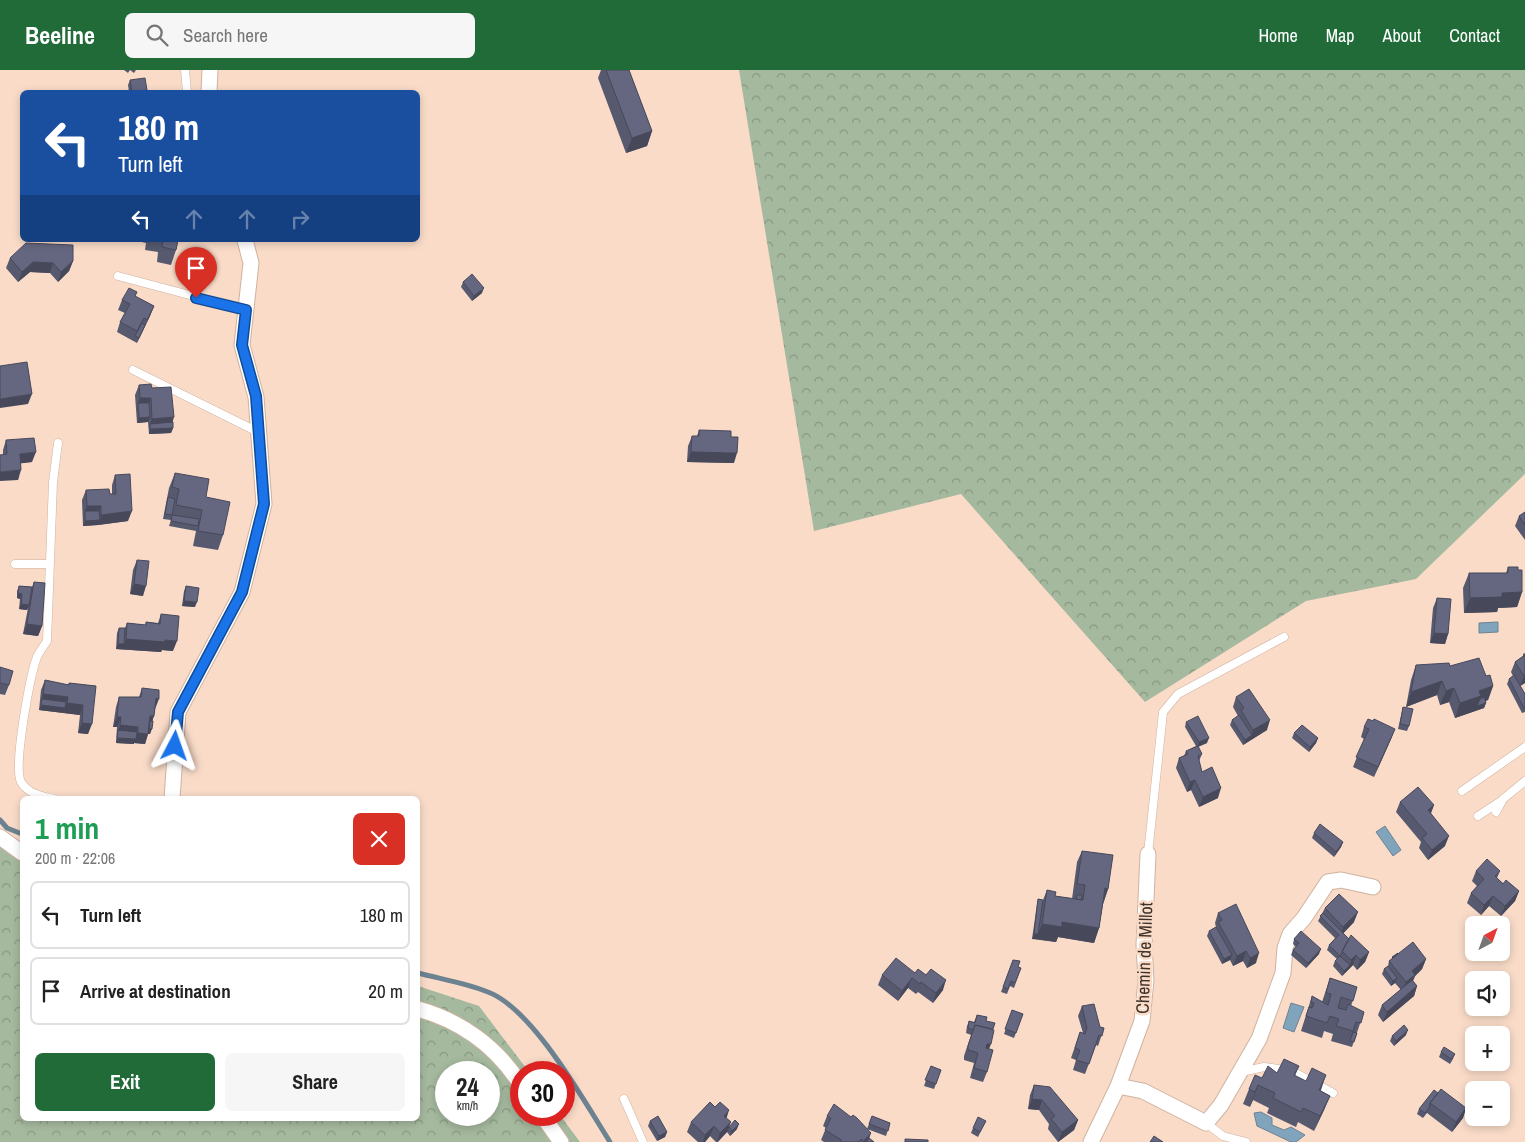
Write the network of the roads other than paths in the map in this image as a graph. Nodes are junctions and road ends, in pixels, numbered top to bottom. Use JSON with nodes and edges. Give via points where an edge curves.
{"nodes":[{"id":1,"x":185,"y":70,"type":"edge"},
{"id":2,"x":210,"y":70,"type":"edge"},
{"id":3,"x":187,"y":90,"type":"edge"},
{"id":4,"x":209,"y":90,"type":"edge"},
{"id":5,"x":246,"y":242,"type":"edge"},
{"id":6,"x":118,"y":276,"type":"dead end"},
{"id":7,"x":246,"y":310,"type":"junction"},
{"id":8,"x":132,"y":370,"type":"dead end"},
{"id":9,"x":258,"y":432,"type":"junction"},
{"id":10,"x":58,"y":442,"type":"dead end"},
{"id":11,"x":15,"y":564,"type":"dead end"},
{"id":12,"x":49,"y":564,"type":"junction"},
{"id":13,"x":1284,"y":637,"type":"dead end"},
{"id":14,"x":1525,"y":747,"type":"edge"},
{"id":15,"x":1525,"y":781,"type":"edge"},
{"id":16,"x":1462,"y":790,"type":"dead end"},
{"id":17,"x":43,"y":796,"type":"edge"},
{"id":18,"x":172,"y":796,"type":"edge"},
{"id":19,"x":1503,"y":800,"type":"junction"},
{"id":20,"x":1496,"y":812,"type":"dead end"},
{"id":21,"x":1478,"y":816,"type":"dead end"},
{"id":22,"x":0,"y":837,"type":"edge"},
{"id":23,"x":20,"y":852,"type":"edge"},
{"id":24,"x":1148,"y":854,"type":"joint"},
{"id":25,"x":1373,"y":887,"type":"dead end"},
{"id":26,"x":420,"y":1010,"type":"edge"},
{"id":27,"x":510,"y":1069,"type":"edge"},
{"id":28,"x":1239,"y":1073,"type":"junction"},
{"id":29,"x":1118,"y":1086,"type":"junction"},
{"id":30,"x":1333,"y":1093,"type":"dead end"},
{"id":31,"x":624,"y":1100,"type":"dead end"},
{"id":32,"x":1206,"y":1123,"type":"junction"},
{"id":33,"x":550,"y":1126,"type":"edge"},
{"id":34,"x":561,"y":1142,"type":"edge"},
{"id":35,"x":643,"y":1142,"type":"edge"},
{"id":36,"x":1092,"y":1142,"type":"edge"},
{"id":37,"x":1246,"y":1142,"type":"edge"}],
"edges":[{"from":1,"to":3,"type":"lane"},
{"from":2,"to":4,"type":"street"},
{"from":5,"to":7,"type":"street","via":[[251,263]]},
{"from":6,"to":7,"type":"lane"},
{"from":7,"to":9,"type":"street","via":[[242,345],[256,396]]},
{"from":8,"to":9,"type":"lane"},
{"from":9,"to":18,"type":"street","via":[[264,504],[242,592],[178,712]]},
{"from":10,"to":12,"type":"lane"},
{"from":11,"to":12,"type":"lane"},
{"from":12,"to":17,"type":"lane","via":[[47,641],[37,656],[25,711],[18,770],[22,782],[32,793]]},
{"from":13,"to":24,"type":"lane","via":[[1178,694],[1163,712]]},
{"from":14,"to":16,"type":"lane"},
{"from":15,"to":19,"type":"lane"},
{"from":19,"to":20,"type":"lane"},
{"from":19,"to":21,"type":"lane"},
{"from":22,"to":23,"type":"street"},
{"from":24,"to":29,"type":"street","name":"Chemin de Millot","via":[[1144,945],[1146,980],[1142,1021]]},
{"from":25,"to":28,"type":"street","via":[[1340,880],[1328,882],[1290,934],[1283,973],[1259,1039]]},
{"from":26,"to":27,"type":"street","via":[[472,1034],[492,1048]]},
{"from":28,"to":30,"type":"lane","via":[[1264,1067],[1292,1071]]},
{"from":28,"to":32,"type":"street","via":[[1221,1105]]},
{"from":29,"to":32,"type":"street","via":[[1143,1091]]},
{"from":29,"to":36,"type":"street","name":"Chemin de Millot"},
{"from":31,"to":35,"type":"lane"},
{"from":32,"to":37,"type":"lane","via":[[1223,1136]]},
{"from":33,"to":34,"type":"street"}]}
